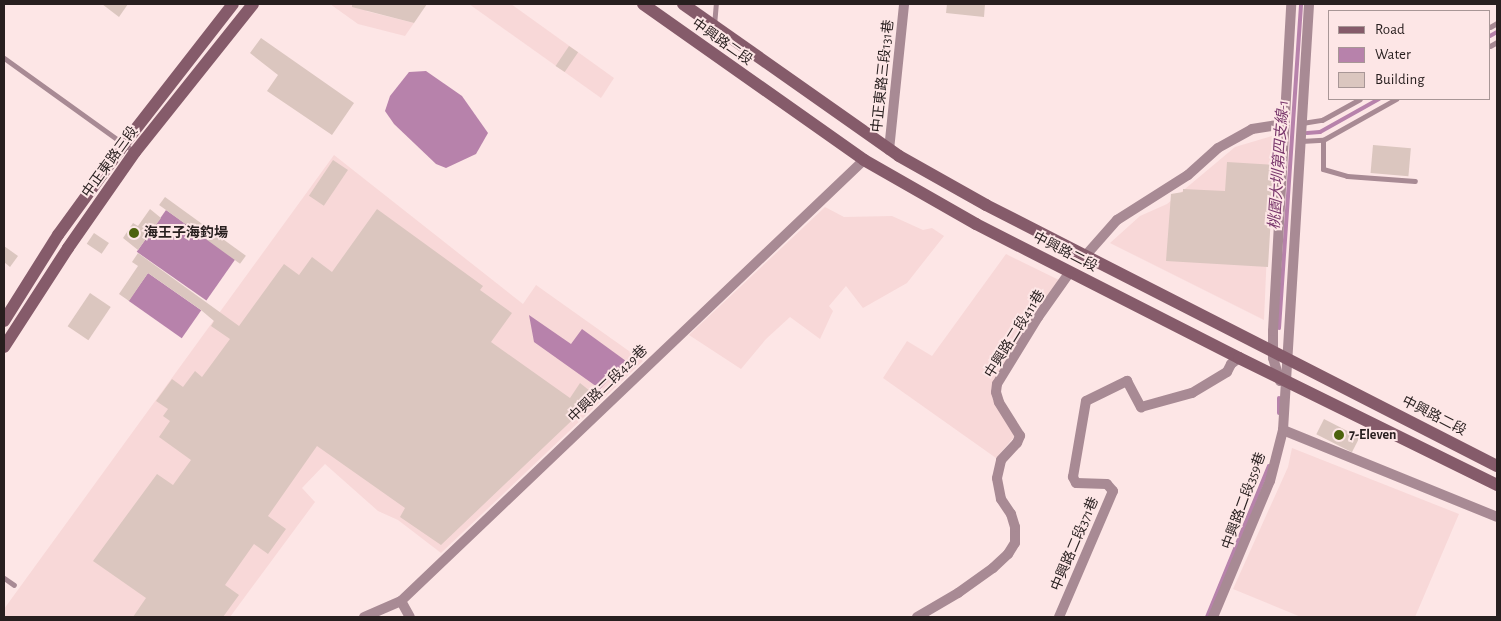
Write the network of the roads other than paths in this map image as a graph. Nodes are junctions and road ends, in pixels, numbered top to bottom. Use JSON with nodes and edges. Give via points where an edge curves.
{"nodes":[{"id":1,"x":233,"y":4,"type":"edge"},
{"id":2,"x":253,"y":4,"type":"edge"},
{"id":3,"x":643,"y":4,"type":"edge"},
{"id":4,"x":683,"y":4,"type":"edge"},
{"id":5,"x":716,"y":4,"type":"edge"},
{"id":6,"x":904,"y":4,"type":"edge"},
{"id":7,"x":1291,"y":4,"type":"edge"},
{"id":8,"x":1309,"y":4,"type":"edge"},
{"id":9,"x":714,"y":25,"type":"junction"},
{"id":10,"x":4,"y":58,"type":"edge"},
{"id":11,"x":1358,"y":100,"type":"edge"},
{"id":12,"x":1394,"y":100,"type":"edge"},
{"id":13,"x":1302,"y":122,"type":"junction"},
{"id":14,"x":1282,"y":124,"type":"junction"},
{"id":15,"x":1323,"y":140,"type":"junction"},
{"id":16,"x":1301,"y":141,"type":"junction"},
{"id":17,"x":124,"y":144,"type":"junction"},
{"id":18,"x":889,"y":150,"type":"junction"},
{"id":19,"x":135,"y":152,"type":"junction"},
{"id":20,"x":864,"y":160,"type":"junction"},
{"id":21,"x":1415,"y":181,"type":"dead end"},
{"id":22,"x":1086,"y":255,"type":"junction"},
{"id":23,"x":1070,"y":272,"type":"junction"},
{"id":24,"x":4,"y":321,"type":"edge"},
{"id":25,"x":4,"y":348,"type":"edge"},
{"id":26,"x":1273,"y":350,"type":"junction"},
{"id":27,"x":1287,"y":357,"type":"junction"},
{"id":28,"x":1239,"y":358,"type":"junction"},
{"id":29,"x":1284,"y":382,"type":"junction"},
{"id":30,"x":1283,"y":430,"type":"junction"},
{"id":31,"x":1497,"y":466,"type":"edge"},
{"id":32,"x":1497,"y":486,"type":"edge"},
{"id":33,"x":1497,"y":517,"type":"edge"},
{"id":34,"x":4,"y":578,"type":"edge"},
{"id":35,"x":14,"y":585,"type":"dead end"},
{"id":36,"x":401,"y":601,"type":"junction"},
{"id":37,"x":364,"y":617,"type":"edge"},
{"id":38,"x":410,"y":617,"type":"edge"},
{"id":39,"x":917,"y":617,"type":"edge"},
{"id":40,"x":1059,"y":617,"type":"edge"},
{"id":41,"x":1213,"y":617,"type":"edge"}],
"edges":[{"from":1,"to":17,"type":"street","name":"中正東路三段"},
{"from":2,"to":19,"type":"street","name":"中正東路三段"},
{"from":3,"to":20,"type":"street","name":"中興路二段"},
{"from":4,"to":9,"type":"street","name":"中興路二段"},
{"from":5,"to":9,"type":"lane"},
{"from":6,"to":18,"type":"street","name":"中正東路三段131巷"},
{"from":7,"to":14,"type":"street"},
{"from":8,"to":13,"type":"street"},
{"from":9,"to":18,"type":"street","name":"中興路二段"},
{"from":10,"to":17,"type":"lane"},
{"from":11,"to":13,"type":"lane","via":[[1322,120]]},
{"from":12,"to":15,"type":"lane"},
{"from":13,"to":16,"type":"street"},
{"from":14,"to":22,"type":"street","via":[[1252,130],[1218,148],[1188,175],[1117,220]]},
{"from":14,"to":26,"type":"street"},
{"from":15,"to":16,"type":"lane"},
{"from":15,"to":21,"type":"lane","via":[[1323,170],[1346,176]]},
{"from":16,"to":27,"type":"street"},
{"from":17,"to":19,"type":"lane"},
{"from":17,"to":24,"type":"street","name":"中正東路三段","via":[[58,235]]},
{"from":18,"to":20,"type":"street"},
{"from":18,"to":22,"type":"street","name":"中興路二段","via":[[986,205]]},
{"from":19,"to":25,"type":"street","name":"中正東路三段"},
{"from":20,"to":23,"type":"street","name":"中興路二段","via":[[976,224]]},
{"from":20,"to":36,"type":"street","name":"中興路二段429巷"},
{"from":22,"to":23,"type":"street"},
{"from":22,"to":26,"type":"street","name":"中興路二段"},
{"from":23,"to":28,"type":"street","name":"中興路二段"},
{"from":23,"to":39,"type":"street","name":"中興路二段411巷","via":[[997,384],[999,402],[1020,436],[1002,460],[997,478],[1001,499],[1015,527],[1015,543],[993,568]]},
{"from":26,"to":27,"type":"street","name":"中興路二段"},
{"from":26,"to":29,"type":"street"},
{"from":27,"to":29,"type":"street"},
{"from":27,"to":31,"type":"street","name":"中興路二段"},
{"from":28,"to":29,"type":"street","name":"中興路二段"},
{"from":28,"to":40,"type":"street","name":"中興路二段371巷","via":[[1227,372],[1192,393],[1141,407],[1127,382],[1086,401],[1073,477],[1076,482],[1106,484],[1113,491]]},
{"from":29,"to":30,"type":"street","name":"中興路二段359巷"},
{"from":29,"to":32,"type":"street","name":"中興路二段"},
{"from":30,"to":33,"type":"street"},
{"from":30,"to":41,"type":"street","name":"中興路二段359巷","via":[[1270,481]]},
{"from":34,"to":35,"type":"lane"},
{"from":36,"to":37,"type":"street","name":"中興路二段429巷"},
{"from":36,"to":38,"type":"street"}]}
